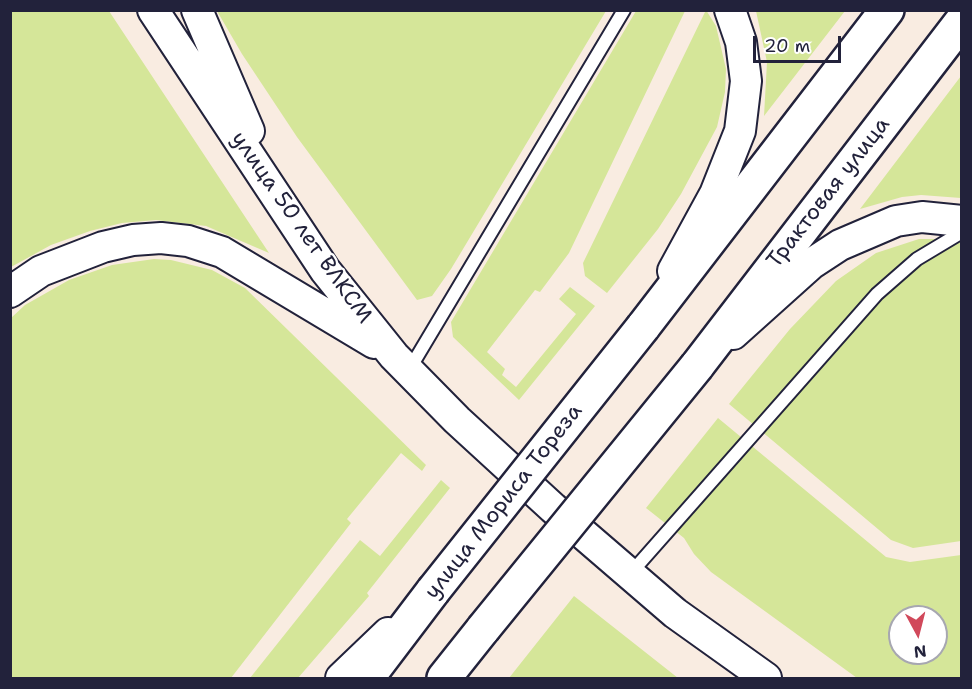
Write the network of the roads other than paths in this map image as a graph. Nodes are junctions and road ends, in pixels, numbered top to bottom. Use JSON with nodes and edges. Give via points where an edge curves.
{"nodes":[{"id":1,"x":153,"y":10,"type":"edge"},
{"id":2,"x":197,"y":10,"type":"edge"},
{"id":3,"x":624,"y":10,"type":"edge"},
{"id":4,"x":730,"y":10,"type":"edge"},
{"id":5,"x":887,"y":10,"type":"edge"},
{"id":6,"x":962,"y":21,"type":"edge"},
{"id":7,"x":281,"y":206,"type":"junction"},
{"id":8,"x":962,"y":221,"type":"edge"},
{"id":9,"x":962,"y":232,"type":"edge"},
{"id":10,"x":10,"y":292,"type":"edge"},
{"id":11,"x":643,"y":327,"type":"junction"},
{"id":12,"x":401,"y":363,"type":"junction"},
{"id":13,"x":697,"y":366,"type":"junction"},
{"id":14,"x":630,"y":574,"type":"junction"},
{"id":15,"x":675,"y":613,"type":"junction"},
{"id":16,"x":404,"y":623,"type":"junction"},
{"id":17,"x":455,"y":673,"type":"edge"},
{"id":18,"x":341,"y":678,"type":"edge"},
{"id":19,"x":368,"y":678,"type":"edge"},
{"id":20,"x":739,"y":678,"type":"edge"},
{"id":21,"x":766,"y":678,"type":"edge"}],
"edges":[{"from":1,"to":7,"type":"street","name":"улица 50 лет ВЛКСМ"},
{"from":2,"to":7,"type":"street"},
{"from":3,"to":12,"type":"lane"},
{"from":4,"to":11,"type":"street","via":[[741,42],[746,81],[740,131],[715,194]]},
{"from":5,"to":11,"type":"main road"},
{"from":6,"to":13,"type":"main road","name":"Трактовая улица"},
{"from":7,"to":12,"type":"street","name":"улица 50 лет ВЛКСМ","via":[[326,270]]},
{"from":8,"to":13,"type":"street","via":[[922,217],[896,221],[840,245],[811,264]]},
{"from":9,"to":14,"type":"lane","via":[[917,259],[877,294]]},
{"from":10,"to":12,"type":"street","via":[[41,271],[103,247],[161,238],[188,241],[222,252],[259,273]]},
{"from":11,"to":16,"type":"main road","name":"улица Мориса Тореза","bridge":true},
{"from":12,"to":14,"type":"street","name":"улица 50 лет ВЛКСМ","via":[[489,450]]},
{"from":13,"to":17,"type":"main road","bridge":true,"via":[[483,629]]},
{"from":14,"to":15,"type":"street","name":"улица 50 лет ВЛКСМ"},
{"from":15,"to":20,"type":"street"},
{"from":15,"to":21,"type":"street"},
{"from":16,"to":18,"type":"street"},
{"from":16,"to":19,"type":"main road","name":"улица Мориса Тореза"}]}
